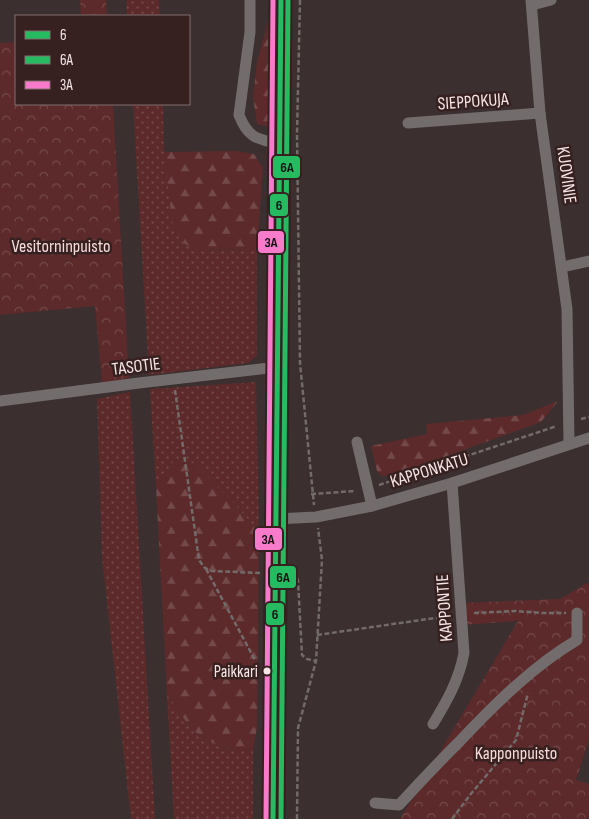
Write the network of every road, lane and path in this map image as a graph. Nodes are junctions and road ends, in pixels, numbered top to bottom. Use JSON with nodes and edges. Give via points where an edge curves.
{"nodes":[{"id":1,"x":250,"y":0,"type":"edge"},
{"id":2,"x":281,"y":0,"type":"edge"},
{"id":3,"x":300,"y":0,"type":"edge"},
{"id":4,"x":551,"y":0,"type":"edge"},
{"id":5,"x":532,"y":3,"type":"edge"},
{"id":6,"x":540,"y":113,"type":"junction"},
{"id":7,"x":408,"y":123,"type":"dead end"},
{"id":8,"x":279,"y":144,"type":"junction"},
{"id":9,"x":589,"y":261,"type":"edge"},
{"id":10,"x":562,"y":267,"type":"junction"},
{"id":11,"x":277,"y":367,"type":"junction"},
{"id":12,"x":174,"y":379,"type":"junction"},
{"id":13,"x":0,"y":401,"type":"edge"},
{"id":14,"x":589,"y":417,"type":"edge"},
{"id":15,"x":569,"y":422,"type":"junction"},
{"id":16,"x":589,"y":438,"type":"edge"},
{"id":17,"x":357,"y":442,"type":"dead end"},
{"id":18,"x":569,"y":444,"type":"junction"},
{"id":19,"x":452,"y":483,"type":"junction"},
{"id":20,"x":369,"y":489,"type":"junction"},
{"id":21,"x":312,"y":494,"type":"junction"},
{"id":22,"x":372,"y":506,"type":"junction"},
{"id":23,"x":316,"y":517,"type":"junction"},
{"id":24,"x":275,"y":519,"type":"junction"},
{"id":25,"x":205,"y":568,"type":"junction"},
{"id":26,"x":266,"y":574,"type":"dead end"},
{"id":27,"x":287,"y":575,"type":"dead end"},
{"id":28,"x":577,"y":613,"type":"dead end"},
{"id":29,"x":255,"y":660,"type":"dead end"},
{"id":30,"x":316,"y":661,"type":"junction"},
{"id":31,"x":533,"y":672,"type":"junction"},
{"id":32,"x":433,"y":724,"type":"dead end"},
{"id":33,"x":375,"y":803,"type":"dead end"},
{"id":34,"x":273,"y":819,"type":"edge"},
{"id":35,"x":297,"y":819,"type":"edge"},
{"id":36,"x":452,"y":819,"type":"edge"}],
"edges":[{"from":1,"to":8,"type":"street","via":[[250,32],[239,115],[250,135]]},
{"from":2,"to":8,"type":"main road"},
{"from":3,"to":21,"type":"path","via":[[297,134],[300,363]]},
{"from":4,"to":5,"type":"street"},
{"from":5,"to":6,"type":"street","name":"KUOVINIE"},
{"from":6,"to":7,"type":"street","name":"SIEPPOKUJA"},
{"from":6,"to":10,"type":"street","name":"KUOVINIE"},
{"from":8,"to":11,"type":"main road"},
{"from":9,"to":10,"type":"street"},
{"from":10,"to":15,"type":"street","name":"KUOVINIE","via":[[569,346]]},
{"from":11,"to":12,"type":"street","name":"TASOTIE"},
{"from":11,"to":24,"type":"main road"},
{"from":12,"to":13,"type":"street","name":"TASOTIE"},
{"from":12,"to":25,"type":"path","via":[[199,560]]},
{"from":14,"to":15,"type":"path"},
{"from":15,"to":18,"type":"street","name":"KUOVINIE"},
{"from":15,"to":20,"type":"path"},
{"from":16,"to":18,"type":"street","name":"KAPPONKATU"},
{"from":17,"to":20,"type":"street"},
{"from":18,"to":19,"type":"street","name":"KAPPONKATU"},
{"from":19,"to":22,"type":"street","name":"KAPPONKATU"},
{"from":19,"to":32,"type":"street","name":"KAPPONTIE","via":[[464,653],[451,694]]},
{"from":20,"to":21,"type":"path"},
{"from":20,"to":22,"type":"street"},
{"from":21,"to":23,"type":"path"},
{"from":22,"to":23,"type":"street","name":"KAPPONKATU"},
{"from":23,"to":24,"type":"street","name":"KAPPONKATU"},
{"from":23,"to":30,"type":"path","via":[[322,560]]},
{"from":24,"to":34,"type":"main road"},
{"from":25,"to":26,"type":"path"},
{"from":25,"to":29,"type":"path"},
{"from":27,"to":30,"type":"path","via":[[293,575],[298,581],[302,655]]},
{"from":28,"to":31,"type":"street","via":[[577,640],[556,652]]},
{"from":30,"to":35,"type":"path","via":[[298,728]]},
{"from":31,"to":33,"type":"street","via":[[485,714],[399,805]]},
{"from":31,"to":36,"type":"path","via":[[516,740]]}]}
